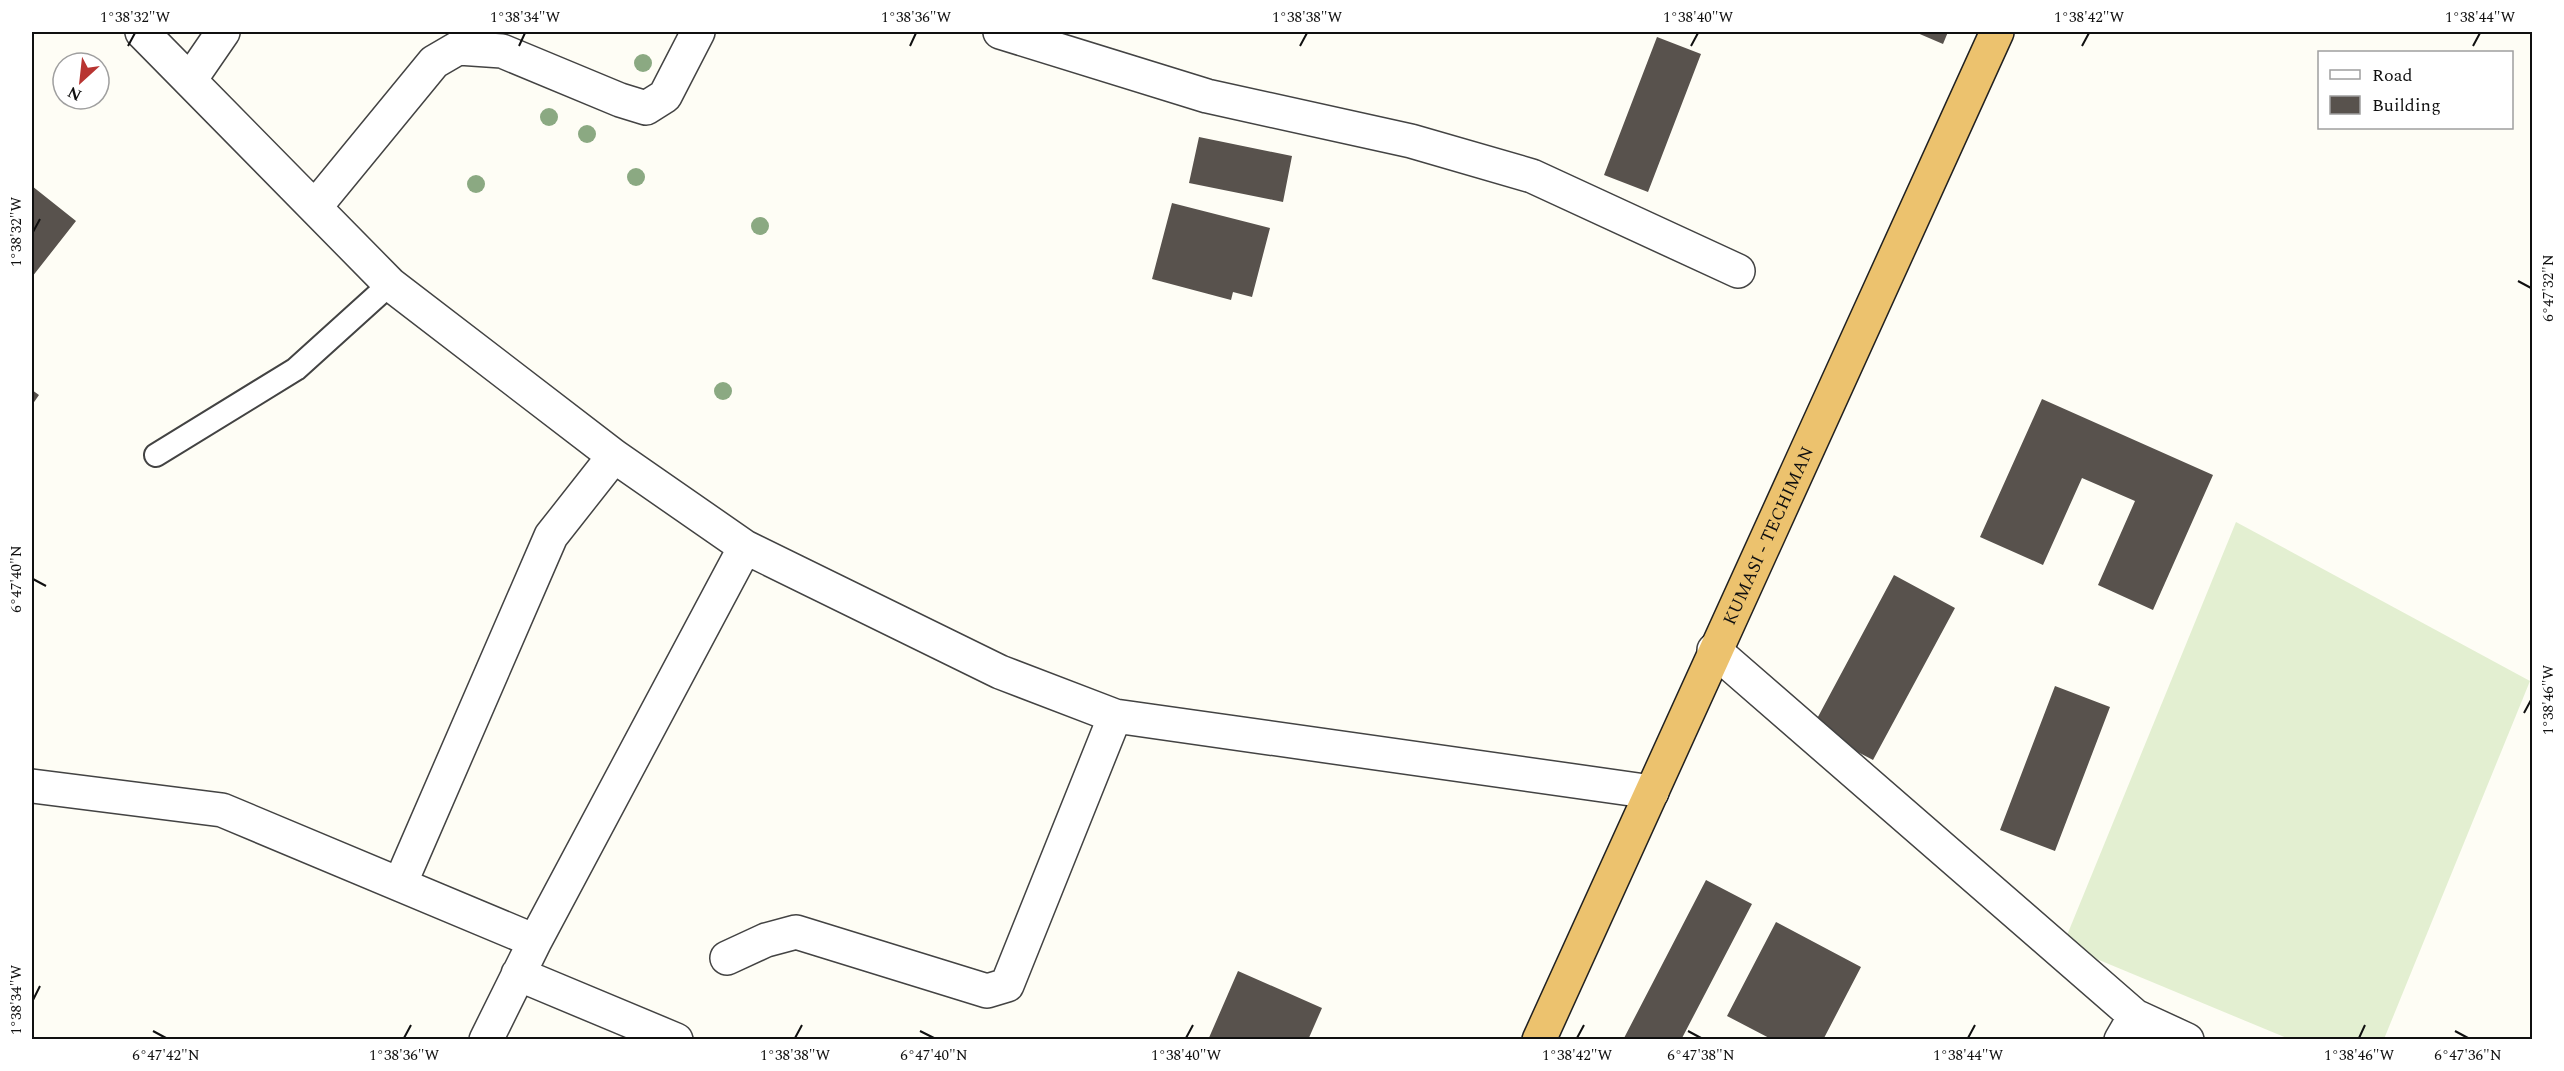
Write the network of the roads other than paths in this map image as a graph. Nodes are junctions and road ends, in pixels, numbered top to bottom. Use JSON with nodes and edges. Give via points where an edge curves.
{"nodes":[{"id":1,"x":142,"y":32,"type":"edge"},
{"id":2,"x":223,"y":32,"type":"edge"},
{"id":3,"x":698,"y":32,"type":"edge"},
{"id":4,"x":1000,"y":32,"type":"edge"},
{"id":5,"x":1997,"y":32,"type":"edge"},
{"id":6,"x":190,"y":80,"type":"junction"},
{"id":7,"x":315,"y":207,"type":"junction"},
{"id":8,"x":1738,"y":271,"type":"dead end"},
{"id":9,"x":390,"y":284,"type":"junction"},
{"id":10,"x":156,"y":455,"type":"dead end"},
{"id":11,"x":614,"y":456,"type":"junction"},
{"id":12,"x":745,"y":547,"type":"junction"},
{"id":13,"x":1714,"y":650,"type":"junction"},
{"id":14,"x":1115,"y":716,"type":"junction"},
{"id":15,"x":32,"y":786,"type":"edge"},
{"id":16,"x":1652,"y":792,"type":"junction"},
{"id":17,"x":400,"y":884,"type":"junction"},
{"id":18,"x":534,"y":941,"type":"junction"},
{"id":19,"x":727,"y":958,"type":"dead end"},
{"id":20,"x":518,"y":974,"type":"junction"},
{"id":21,"x":2128,"y":1028,"type":"edge"},
{"id":22,"x":486,"y":1040,"type":"edge"},
{"id":23,"x":676,"y":1040,"type":"edge"},
{"id":24,"x":1539,"y":1040,"type":"edge"},
{"id":25,"x":2187,"y":1040,"type":"edge"}],
"edges":[{"from":1,"to":6,"type":"street"},
{"from":2,"to":6,"type":"street"},
{"from":3,"to":7,"type":"street","via":[[665,96],[646,108],[502,51],[458,48],[434,62]]},
{"from":4,"to":8,"type":"street","via":[[1207,96],[1411,141],[1532,176]]},
{"from":5,"to":13,"type":"highway","name":"KUMASI - TECHIMAN"},
{"from":6,"to":7,"type":"street"},
{"from":7,"to":9,"type":"street"},
{"from":9,"to":10,"type":"lane","via":[[296,369]]},
{"from":9,"to":11,"type":"street"},
{"from":11,"to":12,"type":"street"},
{"from":11,"to":17,"type":"street","via":[[551,536]]},
{"from":12,"to":14,"type":"street","via":[[1000,672]]},
{"from":12,"to":18,"type":"street"},
{"from":13,"to":16,"type":"highway","name":"KUMASI - TECHIMAN"},
{"from":13,"to":21,"type":"street"},
{"from":14,"to":16,"type":"street"},
{"from":14,"to":19,"type":"street","via":[[1007,985],[987,991],[796,932],[766,940]]},
{"from":15,"to":17,"type":"street","via":[[222,810]]},
{"from":16,"to":24,"type":"highway","name":"KUMASI - TECHIMAN"},
{"from":17,"to":18,"type":"street"},
{"from":18,"to":20,"type":"street"},
{"from":20,"to":22,"type":"street"},
{"from":20,"to":23,"type":"street"},
{"from":21,"to":25,"type":"street"}]}
